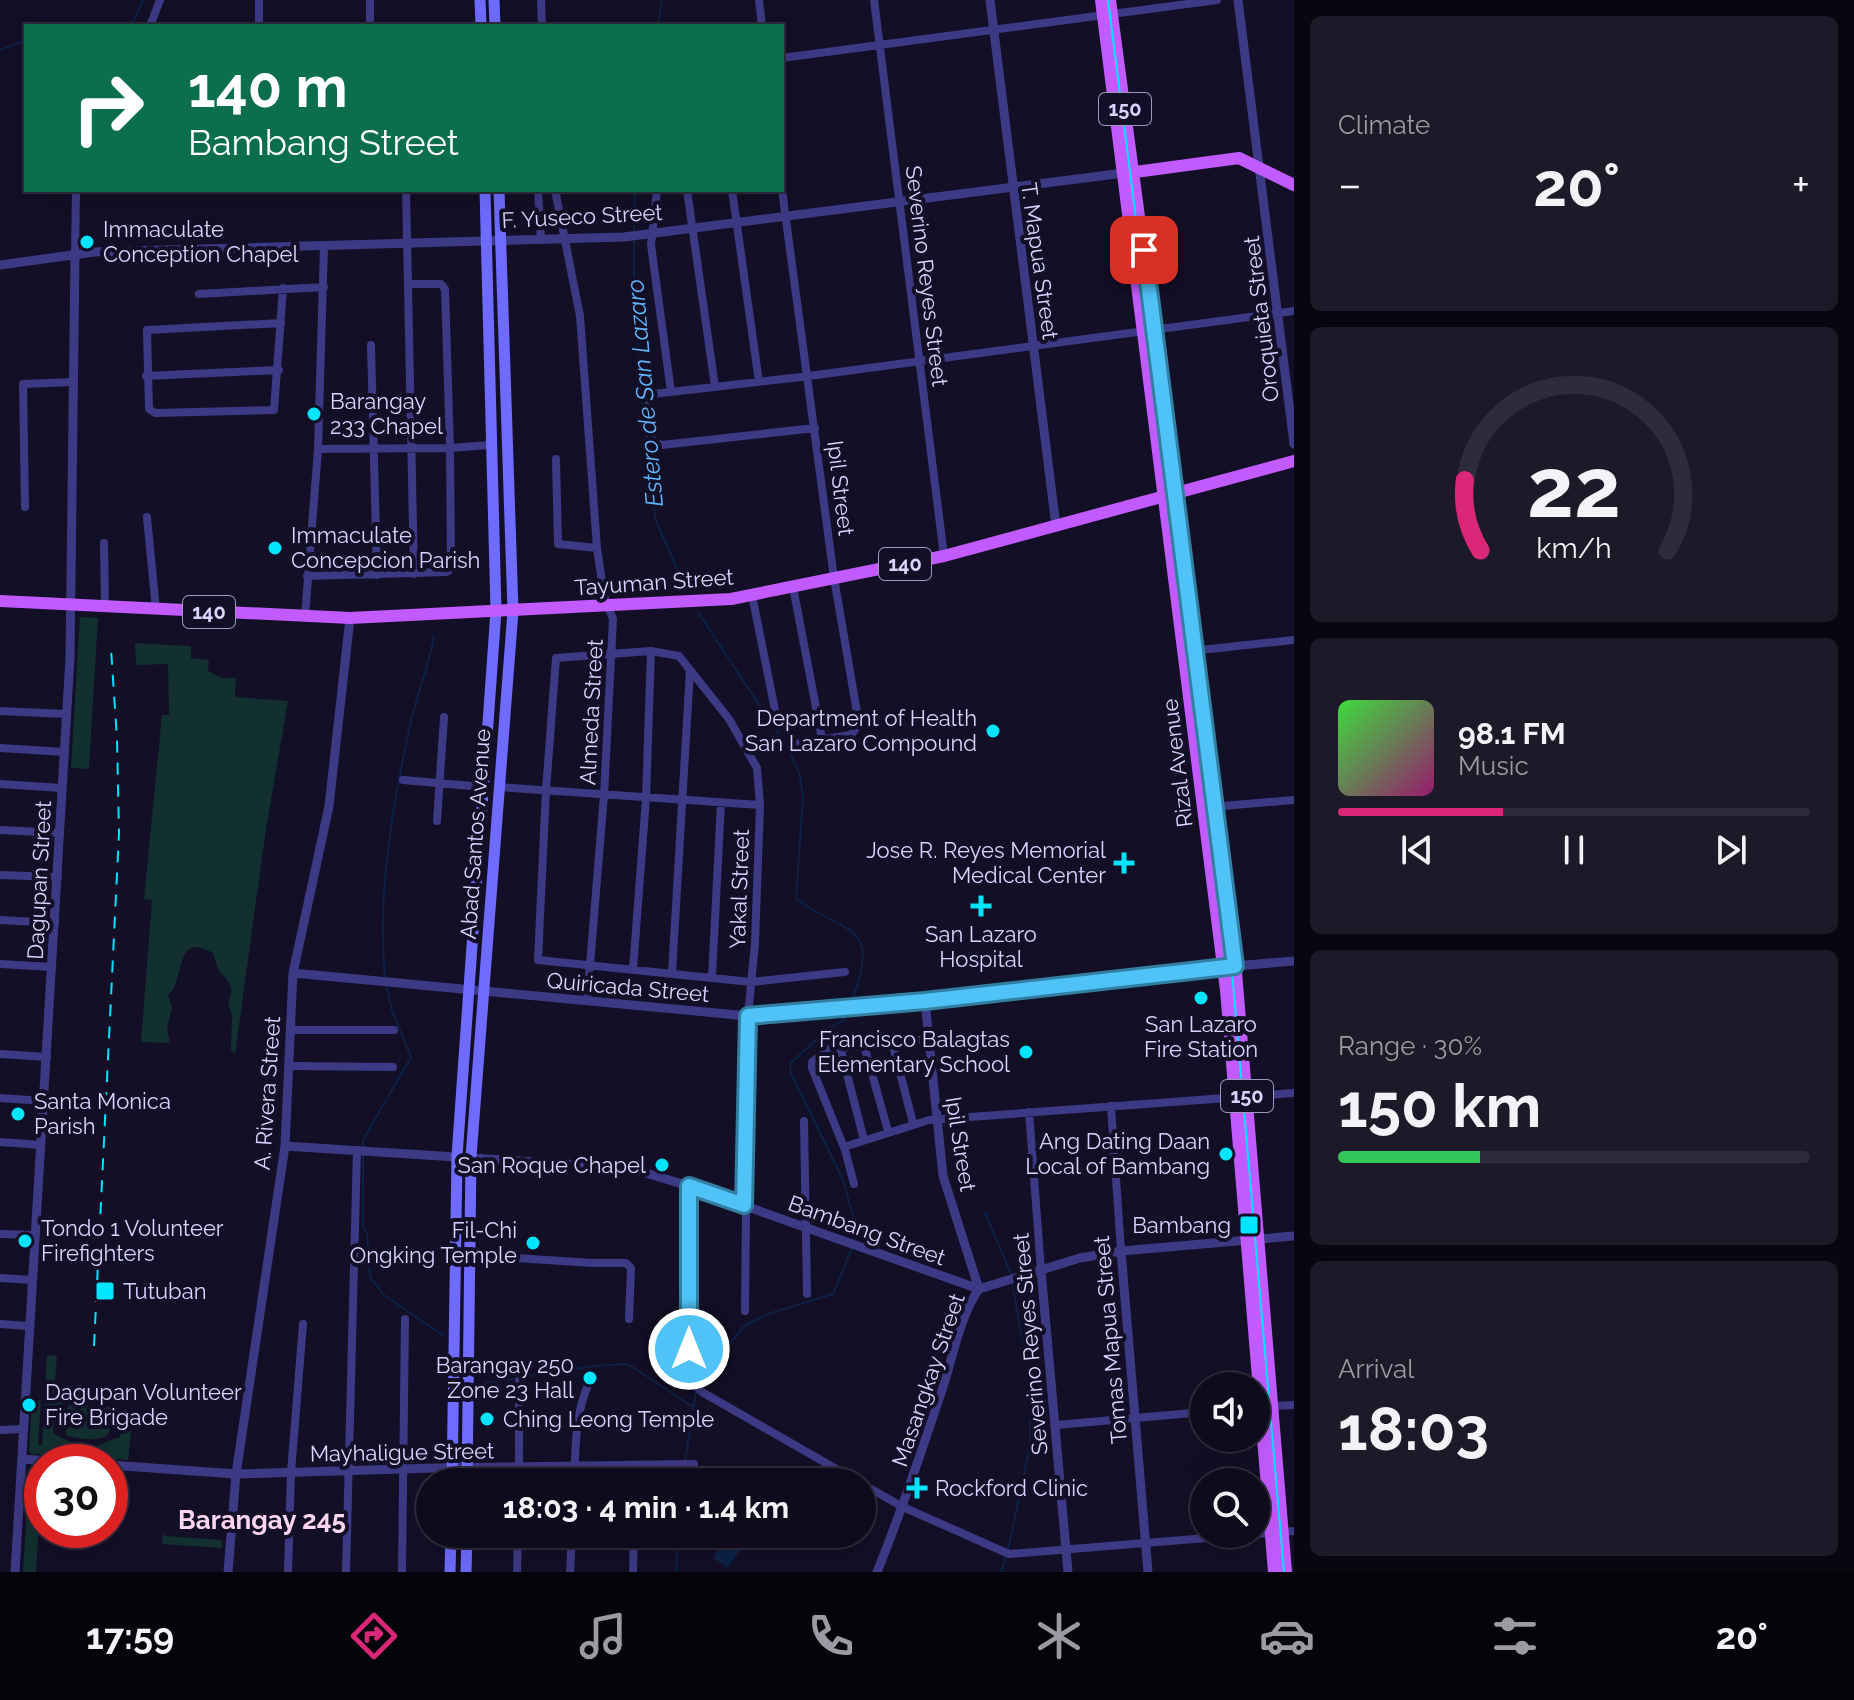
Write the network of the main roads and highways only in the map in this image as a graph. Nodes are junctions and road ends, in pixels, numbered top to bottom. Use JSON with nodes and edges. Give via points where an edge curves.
{"nodes":[{"id":1,"x":480,"y":0,"type":"edge"},
{"id":2,"x":494,"y":0,"type":"edge"},
{"id":3,"x":1101,"y":0,"type":"edge"},
{"id":4,"x":1108,"y":9,"type":"edge"},
{"id":5,"x":481,"y":24,"type":"edge"},
{"id":6,"x":495,"y":24,"type":"edge"},
{"id":7,"x":1129,"y":173,"type":"junction"},
{"id":8,"x":1294,"y":185,"type":"edge"},
{"id":9,"x":485,"y":192,"type":"edge"},
{"id":10,"x":499,"y":192,"type":"edge"},
{"id":11,"x":1294,"y":461,"type":"edge"},
{"id":12,"x":1170,"y":495,"type":"junction"},
{"id":13,"x":0,"y":601,"type":"edge"},
{"id":14,"x":496,"y":611,"type":"junction"},
{"id":15,"x":513,"y":611,"type":"junction"},
{"id":16,"x":1260,"y":1372,"type":"edge"},
{"id":17,"x":1269,"y":1452,"type":"edge"},
{"id":18,"x":452,"y":1468,"type":"edge"},
{"id":19,"x":467,"y":1468,"type":"edge"},
{"id":20,"x":1282,"y":1532,"type":"edge"},
{"id":21,"x":451,"y":1548,"type":"edge"},
{"id":22,"x":467,"y":1548,"type":"edge"},
{"id":23,"x":450,"y":1572,"type":"edge"},
{"id":24,"x":466,"y":1572,"type":"edge"},
{"id":25,"x":1274,"y":1572,"type":"edge"},
{"id":26,"x":1286,"y":1572,"type":"edge"}],
"edges":[{"from":1,"to":5,"type":"main road"},
{"from":2,"to":6,"type":"main road"},
{"from":3,"to":4,"type":"main road","name":"Rizal Avenue","number":"150"},
{"from":4,"to":7,"type":"main road","name":"Rizal Avenue","number":"150"},
{"from":7,"to":8,"type":"main road","name":"F. Yuseco Street","via":[[1239,158],[1259,161]]},
{"from":7,"to":12,"type":"main road","name":"Rizal Avenue","number":"150"},
{"from":9,"to":14,"type":"main road","name":"Abad Santos Avenue"},
{"from":10,"to":15,"type":"main road","name":"Abad Santos Avenue"},
{"from":11,"to":12,"type":"main road","name":"Tayuman Street","number":"140"},
{"from":12,"to":15,"type":"main road","name":"Tayuman Street","number":"140","via":[[944,556],[752,595]]},
{"from":12,"to":16,"type":"main road","name":"Rizal Avenue","number":"150","via":[[1232,990]]},
{"from":13,"to":14,"type":"main road","name":"Tayuman Street","number":"140","via":[[350,618]]},
{"from":14,"to":15,"type":"main road","name":"Tayuman Street","number":"140"},
{"from":14,"to":18,"type":"main road","name":"Abad Santos Avenue","via":[[457,1156]]},
{"from":15,"to":19,"type":"main road","name":"Abad Santos Avenue","via":[[471,1157]]},
{"from":17,"to":20,"type":"main road","name":"Rizal Avenue","number":"150"},
{"from":20,"to":25,"type":"main road","name":"Rizal Avenue","number":"150"},
{"from":20,"to":26,"type":"main road","name":"Rizal Avenue","number":"150"},
{"from":21,"to":23,"type":"main road"},
{"from":22,"to":24,"type":"main road"}]}
